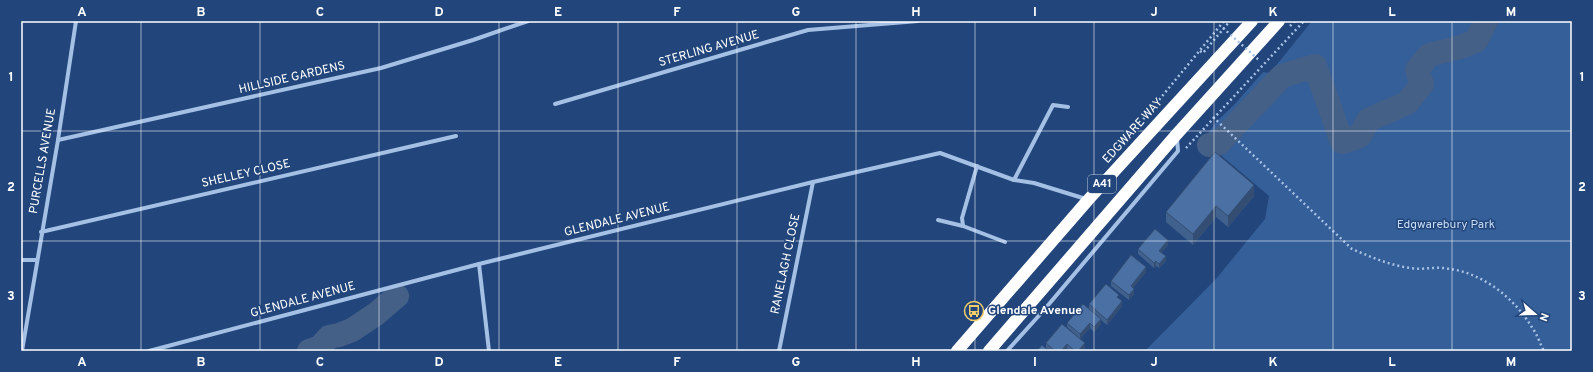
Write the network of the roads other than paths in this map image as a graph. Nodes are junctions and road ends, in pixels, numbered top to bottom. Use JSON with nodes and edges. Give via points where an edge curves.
{"nodes":[{"id":1,"x":76,"y":21,"type":"edge"},
{"id":2,"x":528,"y":21,"type":"edge"},
{"id":3,"x":918,"y":21,"type":"edge"},
{"id":4,"x":1252,"y":21,"type":"edge"},
{"id":5,"x":1279,"y":21,"type":"edge"},
{"id":6,"x":556,"y":104,"type":"dead end"},
{"id":7,"x":1068,"y":107,"type":"dead end"},
{"id":8,"x":1176,"y":135,"type":"junction"},
{"id":9,"x":456,"y":136,"type":"dead end"},
{"id":10,"x":58,"y":140,"type":"junction"},
{"id":11,"x":977,"y":166,"type":"junction"},
{"id":12,"x":1014,"y":180,"type":"junction"},
{"id":13,"x":813,"y":182,"type":"junction"},
{"id":14,"x":1088,"y":200,"type":"junction"},
{"id":15,"x":938,"y":220,"type":"dead end"},
{"id":16,"x":963,"y":226,"type":"junction"},
{"id":17,"x":41,"y":232,"type":"junction"},
{"id":18,"x":1004,"y":242,"type":"dead end"},
{"id":19,"x":21,"y":260,"type":"edge"},
{"id":20,"x":38,"y":260,"type":"junction"},
{"id":21,"x":479,"y":264,"type":"junction"},
{"id":22,"x":22,"y":351,"type":"edge"},
{"id":23,"x":149,"y":351,"type":"edge"},
{"id":24,"x":489,"y":351,"type":"edge"},
{"id":25,"x":779,"y":351,"type":"edge"},
{"id":26,"x":957,"y":351,"type":"edge"},
{"id":27,"x":989,"y":351,"type":"edge"},
{"id":28,"x":1007,"y":351,"type":"edge"}],
"edges":[{"from":1,"to":10,"type":"street","name":"PURCELLS AVENUE"},
{"from":2,"to":10,"type":"street","name":"HILLSIDE GARDENS","via":[[381,68]]},
{"from":3,"to":6,"type":"street","name":"STERLING AVENUE","via":[[808,30]]},
{"from":4,"to":14,"type":"highway","name":"EDGWARE WAY","number":"A41"},
{"from":5,"to":8,"type":"highway","number":"A41"},
{"from":7,"to":12,"type":"street","via":[[1053,105]]},
{"from":8,"to":27,"type":"highway","number":"A41"},
{"from":8,"to":28,"type":"street","via":[[1178,151]]},
{"from":9,"to":17,"type":"street","name":"SHELLEY CLOSE"},
{"from":10,"to":17,"type":"street","name":"PURCELLS AVENUE"},
{"from":11,"to":12,"type":"street","name":"GLENDALE AVENUE"},
{"from":11,"to":13,"type":"street","name":"GLENDALE AVENUE","via":[[940,153]]},
{"from":11,"to":16,"type":"street","via":[[962,218]]},
{"from":12,"to":14,"type":"street","name":"GLENDALE AVENUE"},
{"from":13,"to":21,"type":"street","name":"GLENDALE AVENUE"},
{"from":13,"to":25,"type":"street","name":"RANELAGH CLOSE"},
{"from":14,"to":26,"type":"highway","name":"EDGWARE WAY","number":"A41"},
{"from":15,"to":16,"type":"street"},
{"from":16,"to":18,"type":"street"},
{"from":17,"to":20,"type":"street","name":"PURCELLS AVENUE"},
{"from":19,"to":20,"type":"street"},
{"from":20,"to":22,"type":"street","name":"PURCELLS AVENUE"},
{"from":21,"to":23,"type":"street","name":"GLENDALE AVENUE"},
{"from":21,"to":24,"type":"street"}]}
